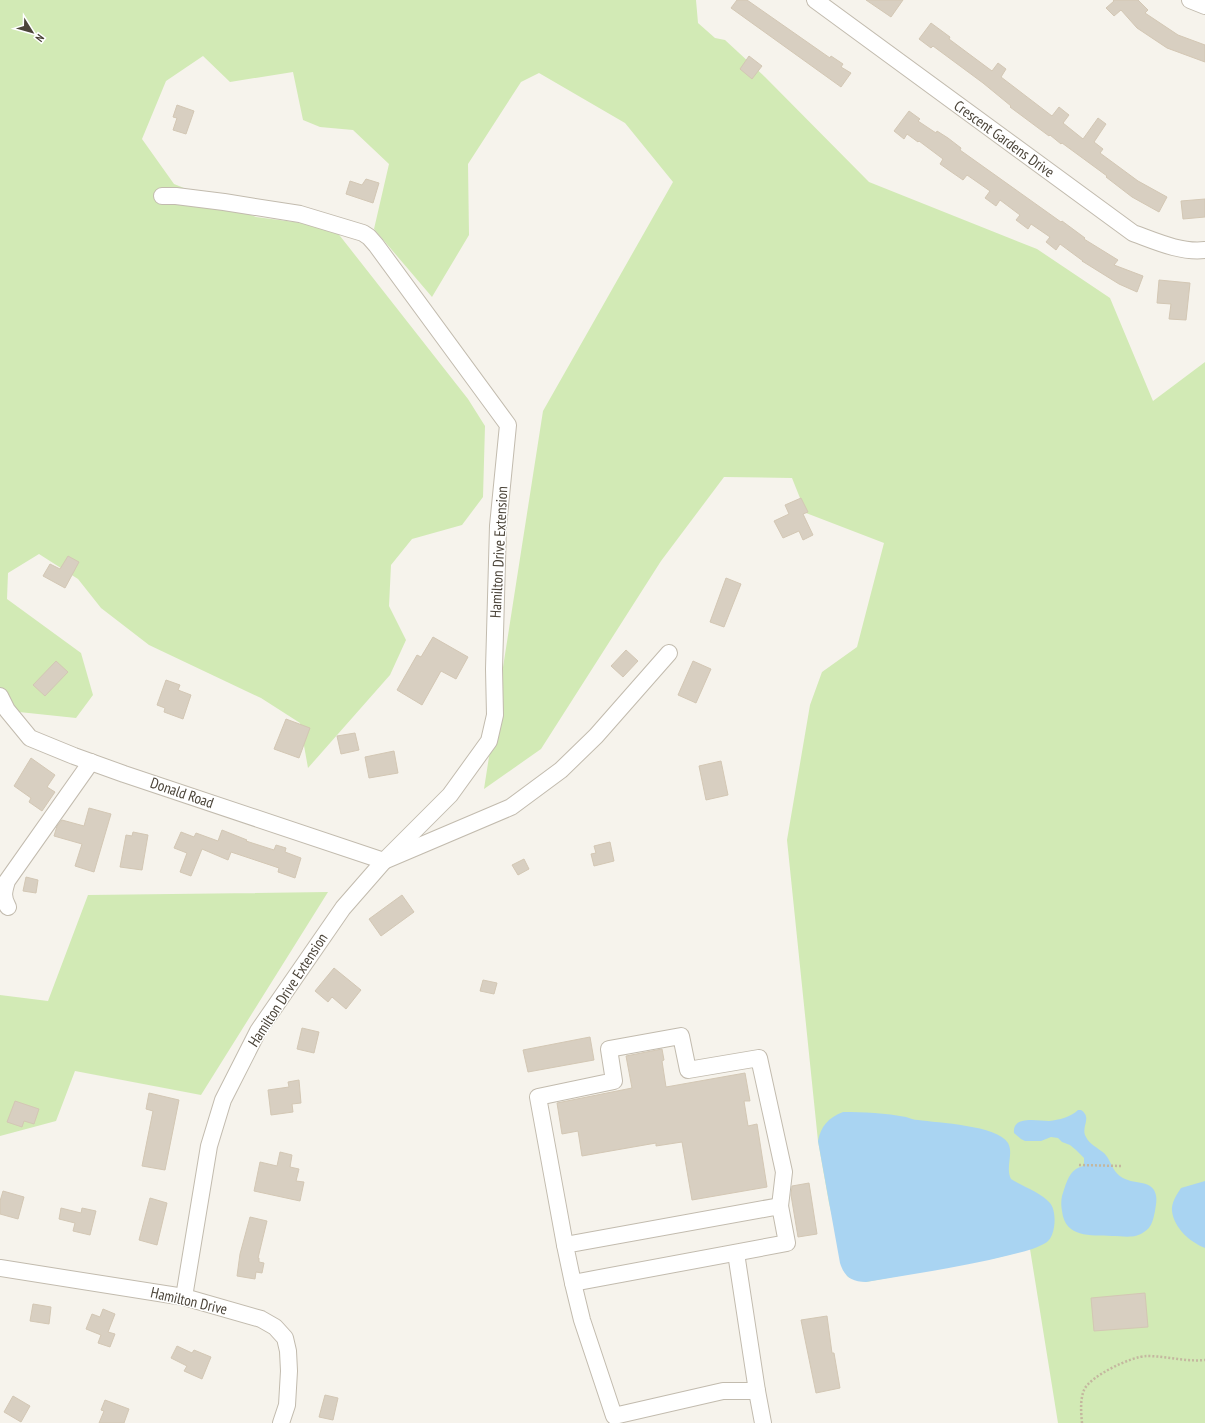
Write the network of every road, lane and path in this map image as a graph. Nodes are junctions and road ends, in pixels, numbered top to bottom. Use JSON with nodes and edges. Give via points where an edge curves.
{"nodes":[{"id":1,"x":1190,"y":0,"type":"edge"},
{"id":2,"x":819,"y":1,"type":"edge"},
{"id":3,"x":1205,"y":6,"type":"edge"},
{"id":4,"x":162,"y":196,"type":"dead end"},
{"id":5,"x":1205,"y":250,"type":"edge"},
{"id":6,"x":669,"y":653,"type":"dead end"},
{"id":7,"x":0,"y":696,"type":"edge"},
{"id":8,"x":91,"y":762,"type":"junction"},
{"id":9,"x":384,"y":861,"type":"junction"},
{"id":10,"x":8,"y":907,"type":"dead end"},
{"id":11,"x":1079,"y":1165,"type":"dead end"},
{"id":12,"x":1122,"y":1166,"type":"dead end"},
{"id":13,"x":780,"y":1206,"type":"junction"},
{"id":14,"x":565,"y":1245,"type":"junction"},
{"id":15,"x":736,"y":1253,"type":"junction"},
{"id":16,"x":0,"y":1268,"type":"edge"},
{"id":17,"x":573,"y":1283,"type":"junction"},
{"id":18,"x":184,"y":1297,"type":"junction"},
{"id":19,"x":1205,"y":1360,"type":"edge"},
{"id":20,"x":757,"y":1390,"type":"junction"},
{"id":21,"x":281,"y":1423,"type":"edge"},
{"id":22,"x":763,"y":1423,"type":"edge"},
{"id":23,"x":1082,"y":1423,"type":"edge"}],
"edges":[{"from":1,"to":3,"type":"street"},
{"from":2,"to":5,"type":"street","name":"Crescent Gardens Drive","via":[[1133,234],[1162,244],[1196,251]]},
{"from":4,"to":9,"type":"street","name":"Hamilton Drive Extension","via":[[224,202],[300,214],[364,233],[376,245],[508,425],[498,526],[495,715],[489,741],[450,795]]},
{"from":6,"to":9,"type":"street","name":"Hamilton Drive Extension","via":[[596,736],[561,770],[511,808]]},
{"from":7,"to":8,"type":"street","name":"Donald Road","via":[[7,710],[30,738]]},
{"from":8,"to":9,"type":"street","name":"Donald Road"},
{"from":8,"to":10,"type":"street","via":[[7,881],[3,892]]},
{"from":9,"to":18,"type":"street","name":"Hamilton Drive Extension","via":[[343,908],[258,1031],[223,1100],[209,1146]]},
{"from":11,"to":12,"type":"path"},
{"from":13,"to":14,"type":"street"},
{"from":13,"to":14,"type":"street","via":[[784,1172],[759,1058],[688,1070],[681,1036],[609,1049],[614,1081],[538,1097]]},
{"from":13,"to":15,"type":"street","via":[[787,1243]]},
{"from":14,"to":17,"type":"street"},
{"from":15,"to":17,"type":"street"},
{"from":15,"to":20,"type":"street"},
{"from":16,"to":18,"type":"street","name":"Hamilton Drive"},
{"from":17,"to":20,"type":"street","via":[[582,1320],[614,1416],[723,1391]]},
{"from":18,"to":21,"type":"street","name":"Hamilton Drive","via":[[261,1319],[275,1327],[285,1338],[290,1371],[287,1405]]},
{"from":19,"to":23,"type":"path","via":[[1146,1356],[1133,1358],[1097,1376],[1084,1390]]},
{"from":20,"to":22,"type":"street"}]}
